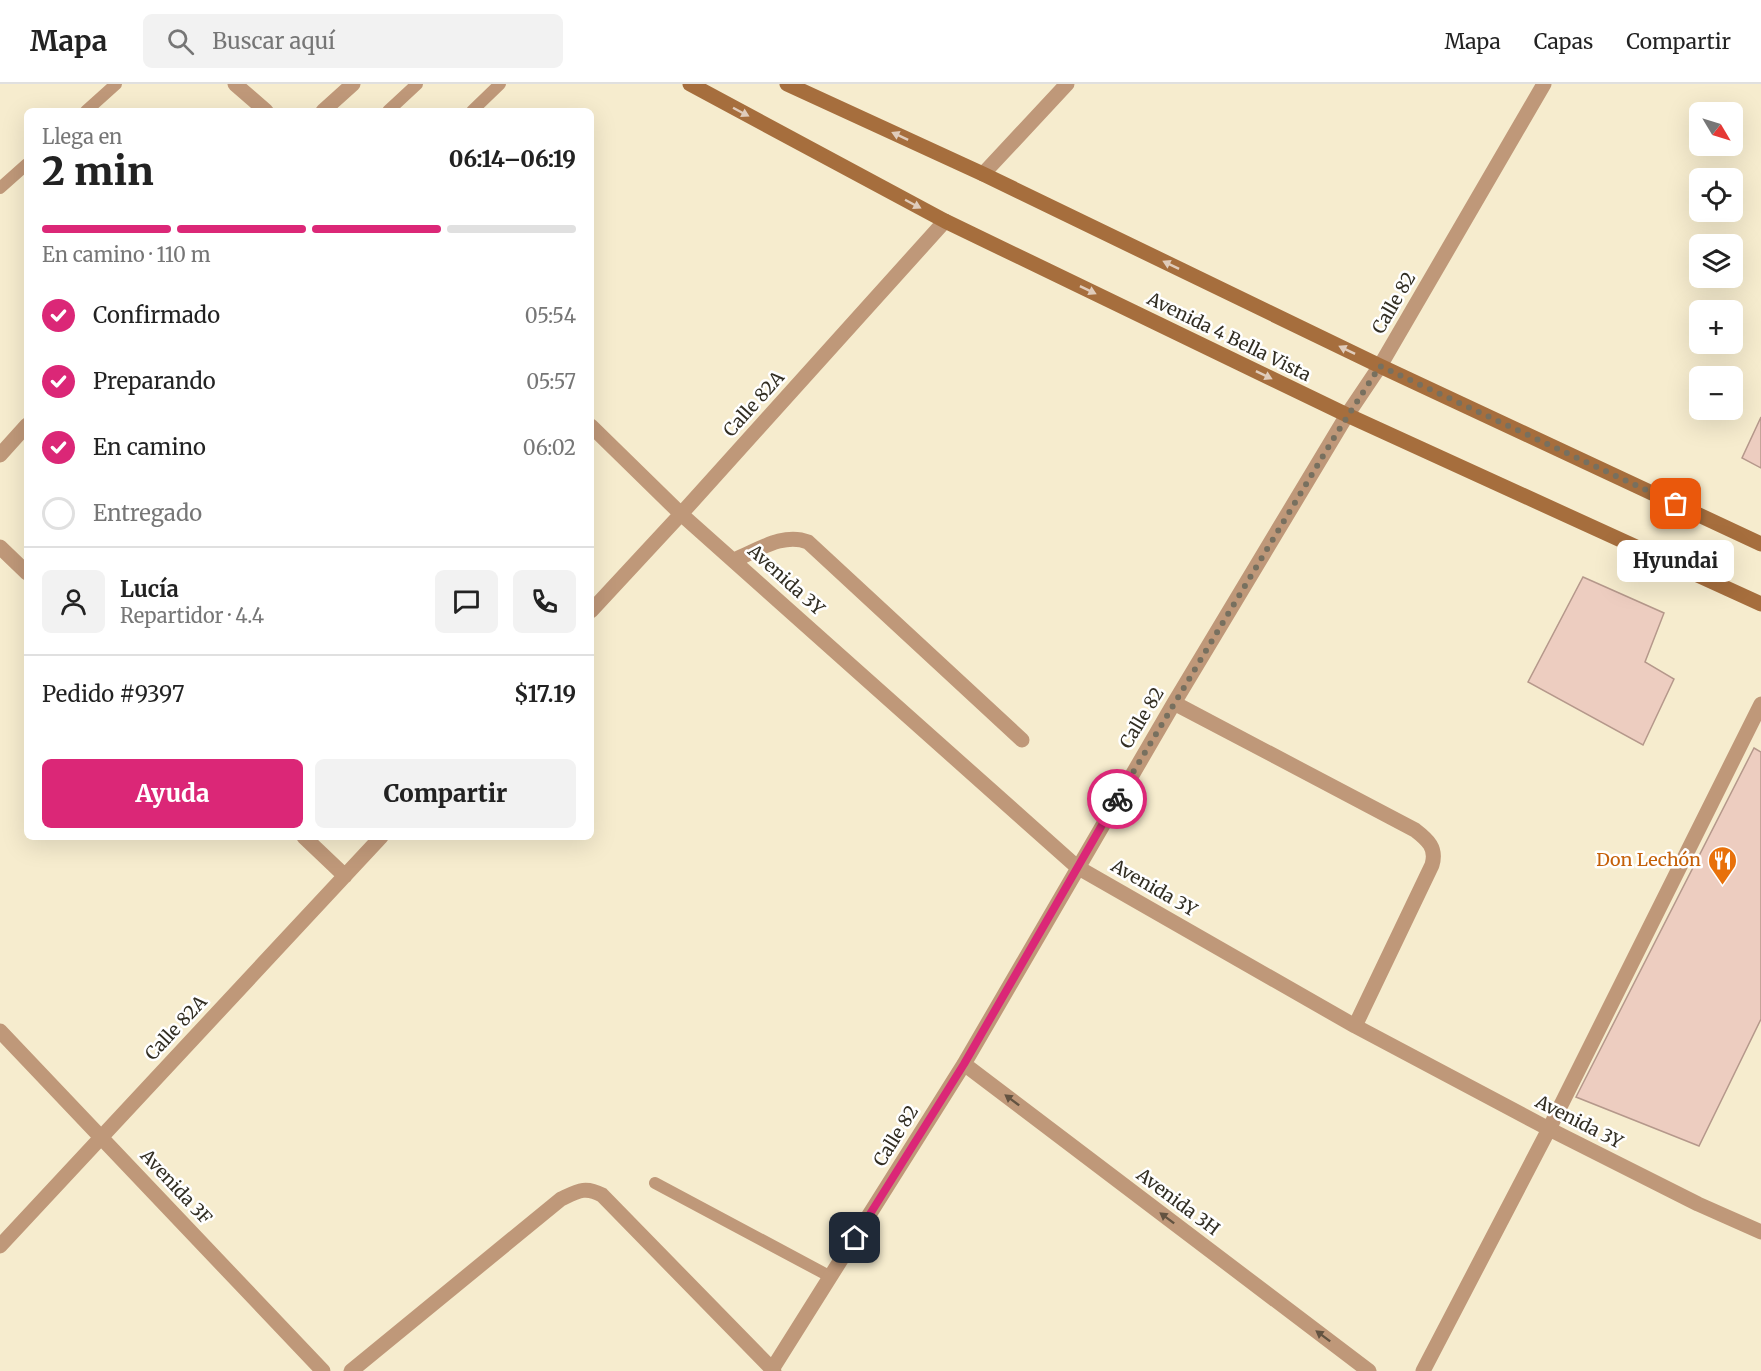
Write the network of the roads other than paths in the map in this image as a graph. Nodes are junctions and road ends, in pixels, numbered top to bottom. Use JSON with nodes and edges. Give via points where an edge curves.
{"nodes":[{"id":1,"x":116,"y":84,"type":"edge"},
{"id":2,"x":235,"y":84,"type":"edge"},
{"id":3,"x":353,"y":84,"type":"edge"},
{"id":4,"x":417,"y":84,"type":"edge"},
{"id":5,"x":500,"y":84,"type":"edge"},
{"id":6,"x":690,"y":84,"type":"edge"},
{"id":7,"x":786,"y":84,"type":"edge"},
{"id":8,"x":1067,"y":84,"type":"edge"},
{"id":9,"x":1544,"y":84,"type":"edge"},
{"id":10,"x":89,"y":108,"type":"edge"},
{"id":11,"x":263,"y":108,"type":"edge"},
{"id":12,"x":326,"y":108,"type":"edge"},
{"id":13,"x":391,"y":108,"type":"edge"},
{"id":14,"x":475,"y":108,"type":"edge"},
{"id":15,"x":24,"y":167,"type":"edge"},
{"id":16,"x":983,"y":174,"type":"junction"},
{"id":17,"x":0,"y":188,"type":"edge"},
{"id":18,"x":945,"y":221,"type":"junction"},
{"id":19,"x":1380,"y":366,"type":"junction"},
{"id":20,"x":1347,"y":416,"type":"junction"},
{"id":21,"x":24,"y":429,"type":"edge"},
{"id":22,"x":594,"y":429,"type":"edge"},
{"id":23,"x":0,"y":455,"type":"edge"},
{"id":24,"x":681,"y":514,"type":"junction"},
{"id":25,"x":1761,"y":544,"type":"edge"},
{"id":26,"x":0,"y":547,"type":"edge"},
{"id":27,"x":734,"y":560,"type":"junction"},
{"id":28,"x":24,"y":570,"type":"edge"},
{"id":29,"x":1761,"y":604,"type":"edge"},
{"id":30,"x":594,"y":608,"type":"edge"},
{"id":31,"x":1174,"y":702,"type":"junction"},
{"id":32,"x":1761,"y":704,"type":"edge"},
{"id":33,"x":1022,"y":741,"type":"dead end"},
{"id":34,"x":307,"y":840,"type":"edge"},
{"id":35,"x":378,"y":840,"type":"edge"},
{"id":36,"x":1077,"y":867,"type":"junction"},
{"id":37,"x":345,"y":876,"type":"junction"},
{"id":38,"x":1355,"y":1026,"type":"junction"},
{"id":39,"x":0,"y":1031,"type":"edge"},
{"id":40,"x":964,"y":1064,"type":"junction"},
{"id":41,"x":1549,"y":1129,"type":"junction"},
{"id":42,"x":102,"y":1137,"type":"junction"},
{"id":43,"x":655,"y":1183,"type":"dead end"},
{"id":44,"x":1761,"y":1232,"type":"edge"},
{"id":45,"x":0,"y":1246,"type":"edge"},
{"id":46,"x":831,"y":1277,"type":"junction"},
{"id":47,"x":323,"y":1371,"type":"edge"},
{"id":48,"x":351,"y":1371,"type":"edge"},
{"id":49,"x":773,"y":1371,"type":"edge"},
{"id":50,"x":1369,"y":1371,"type":"edge"},
{"id":51,"x":1423,"y":1371,"type":"edge"}],
"edges":[{"from":1,"to":10,"type":"lane"},
{"from":2,"to":11,"type":"street"},
{"from":3,"to":12,"type":"street"},
{"from":4,"to":13,"type":"lane"},
{"from":5,"to":14,"type":"lane"},
{"from":6,"to":18,"type":"street","name":"Avenida 4 Bella Vista","one_way":true},
{"from":16,"to":7,"type":"street","one_way":true},
{"from":8,"to":16,"type":"street"},
{"from":9,"to":19,"type":"street","name":"Calle 82"},
{"from":15,"to":17,"type":"lane"},
{"from":19,"to":16,"type":"street","one_way":true},
{"from":18,"to":20,"type":"street","name":"Avenida 4 Bella Vista","one_way":true},
{"from":18,"to":24,"type":"street","name":"Calle 82A"},
{"from":19,"to":20,"type":"street","name":"Calle 82"},
{"from":19,"to":25,"type":"street"},
{"from":20,"to":29,"type":"street","name":"Avenida 4 Bella Vista"},
{"from":20,"to":31,"type":"street","name":"Calle 82"},
{"from":21,"to":23,"type":"street"},
{"from":22,"to":24,"type":"street","name":"Avenida 3Y"},
{"from":24,"to":27,"type":"street","name":"Avenida 3Y"},
{"from":24,"to":30,"type":"street","name":"Calle 82A"},
{"from":26,"to":28,"type":"street"},
{"from":27,"to":33,"type":"street","via":[[785,538],[808,542]]},
{"from":27,"to":36,"type":"street","name":"Avenida 3Y"},
{"from":31,"to":36,"type":"street","name":"Calle 82"},
{"from":31,"to":38,"type":"street","via":[[1429,841],[1432,865]]},
{"from":32,"to":41,"type":"street"},
{"from":34,"to":37,"type":"street"},
{"from":35,"to":37,"type":"street","name":"Calle 82A"},
{"from":36,"to":38,"type":"street","name":"Avenida 3Y"},
{"from":36,"to":40,"type":"street","name":"Calle 82"},
{"from":37,"to":42,"type":"street","name":"Calle 82A"},
{"from":38,"to":41,"type":"street","name":"Avenida 3Y"},
{"from":39,"to":42,"type":"street","name":"Avenida 3F"},
{"from":40,"to":46,"type":"street","name":"Calle 82"},
{"from":50,"to":40,"type":"street","name":"Avenida 3H","one_way":true},
{"from":41,"to":44,"type":"street","name":"Avenida 3Y"},
{"from":41,"to":51,"type":"street"},
{"from":42,"to":45,"type":"street","name":"Calle 82A"},
{"from":42,"to":47,"type":"street","name":"Avenida 3F"},
{"from":43,"to":46,"type":"lane"},
{"from":46,"to":49,"type":"street","name":"Calle 82"},
{"from":48,"to":49,"type":"street","via":[[561,1199],[590,1189],[602,1195]]}]}
